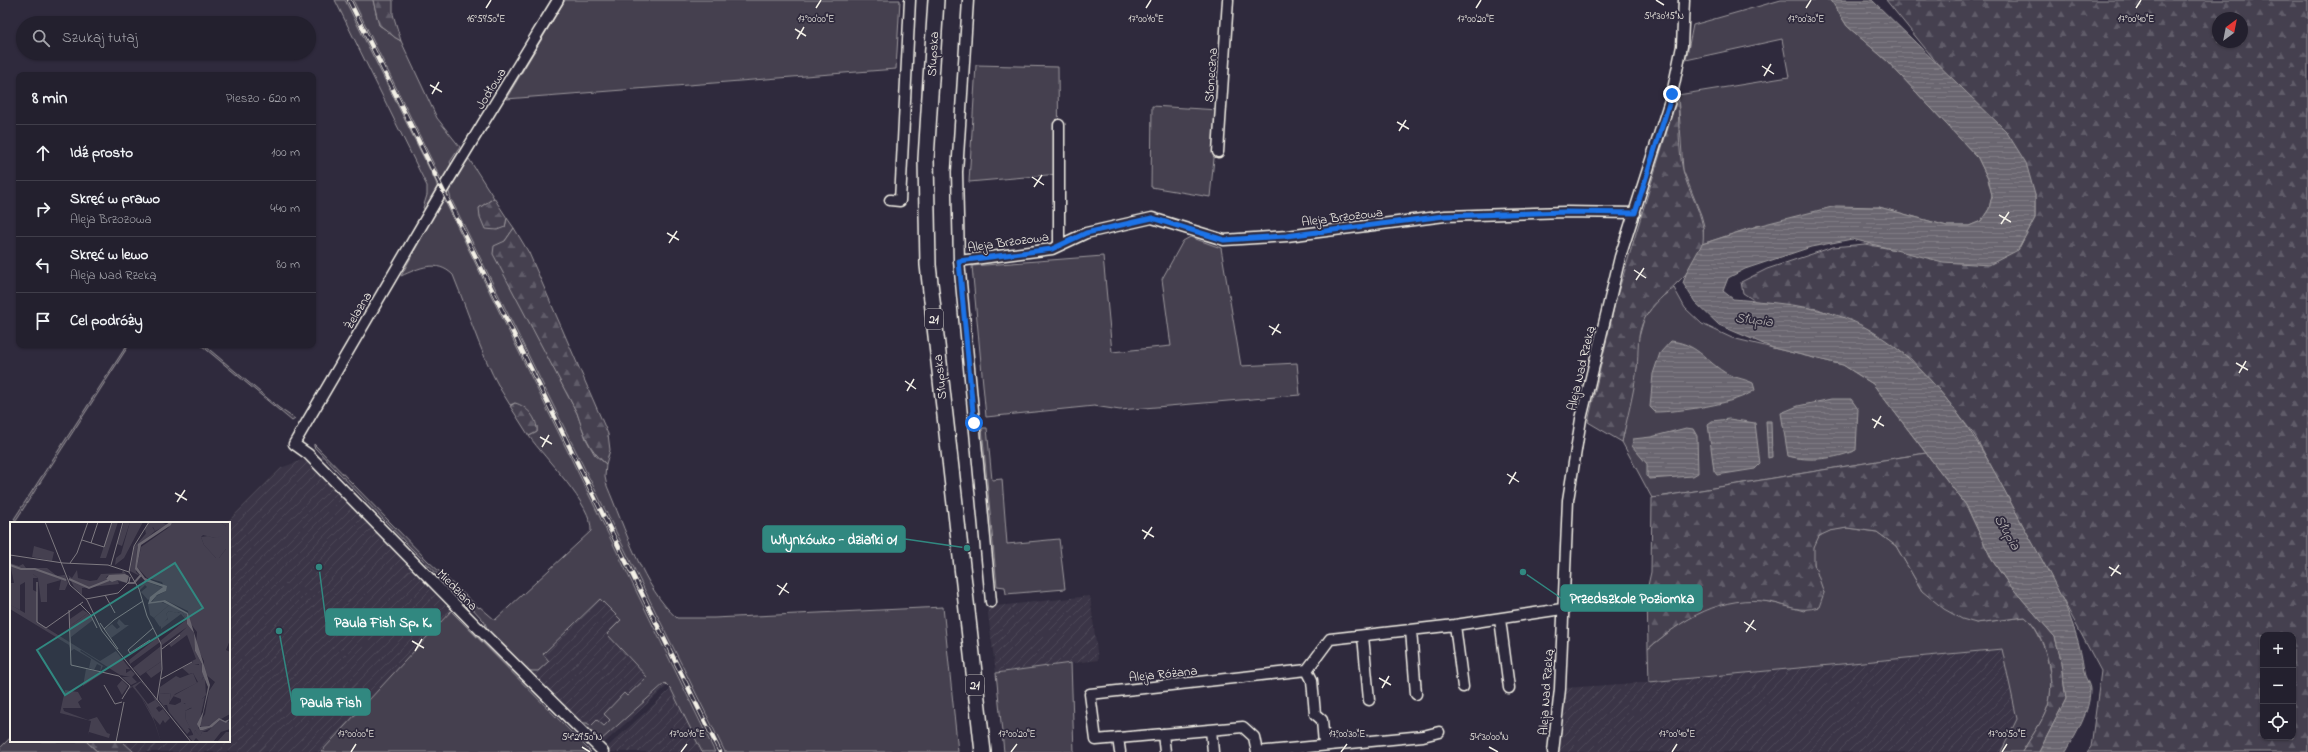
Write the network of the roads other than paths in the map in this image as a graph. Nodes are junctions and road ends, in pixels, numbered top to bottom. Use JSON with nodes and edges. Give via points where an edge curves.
{"nodes":[{"id":1,"x":558,"y":0,"type":"edge"},
{"id":2,"x":910,"y":0,"type":"edge"},
{"id":3,"x":936,"y":0,"type":"edge"},
{"id":4,"x":968,"y":0,"type":"edge"},
{"id":5,"x":1228,"y":0,"type":"edge"},
{"id":6,"x":1684,"y":0,"type":"edge"},
{"id":7,"x":1059,"y":126,"type":"dead end"},
{"id":8,"x":1218,"y":152,"type":"dead end"},
{"id":9,"x":443,"y":190,"type":"joint"},
{"id":10,"x":890,"y":200,"type":"dead end"},
{"id":11,"x":1635,"y":213,"type":"junction"},
{"id":12,"x":1059,"y":245,"type":"junction"},
{"id":13,"x":959,"y":261,"type":"junction"},
{"id":14,"x":294,"y":444,"type":"joint"},
{"id":15,"x":991,"y":602,"type":"dead end"},
{"id":16,"x":1562,"y":609,"type":"junction"},
{"id":17,"x":1500,"y":619,"type":"junction"},
{"id":18,"x":1455,"y":625,"type":"junction"},
{"id":19,"x":1411,"y":630,"type":"junction"},
{"id":20,"x":1363,"y":636,"type":"junction"},
{"id":21,"x":1307,"y":670,"type":"junction"},
{"id":22,"x":1463,"y":687,"type":"dead end"},
{"id":23,"x":1509,"y":688,"type":"dead end"},
{"id":24,"x":1416,"y":694,"type":"dead end"},
{"id":25,"x":1369,"y":700,"type":"dead end"},
{"id":26,"x":1211,"y":730,"type":"junction"},
{"id":27,"x":1439,"y":732,"type":"dead end"},
{"id":28,"x":1163,"y":734,"type":"junction"},
{"id":29,"x":1118,"y":738,"type":"junction"},
{"id":30,"x":1324,"y":744,"type":"junction"},
{"id":31,"x":603,"y":752,"type":"edge"},
{"id":32,"x":983,"y":752,"type":"edge"},
{"id":33,"x":1120,"y":752,"type":"edge"},
{"id":34,"x":1165,"y":752,"type":"edge"},
{"id":35,"x":1213,"y":752,"type":"edge"},
{"id":36,"x":1257,"y":752,"type":"edge"},
{"id":37,"x":1553,"y":752,"type":"edge"}],
"edges":[{"from":1,"to":9,"type":"street","name":"Jodłowa"},
{"from":2,"to":10,"type":"street","via":[[900,201]]},
{"from":3,"to":32,"type":"main road","name":"Słupska","number":"21","via":[[926,159],[928,257]]},
{"from":4,"to":13,"type":"street","via":[[957,172]]},
{"from":5,"to":8,"type":"street","name":"Słoneczna"},
{"from":6,"to":11,"type":"street","name":"Aleja Nad Rzeką","via":[[1682,46],[1672,94]]},
{"from":7,"to":12,"type":"street","name":"Aleja Brzozowa"},
{"from":9,"to":14,"type":"street","name":"Żelazna"},
{"from":11,"to":12,"type":"street","name":"Aleja Brzozowa","via":[[1565,212],[1444,216],[1286,236],[1224,240],[1152,218],[1086,233]]},
{"from":11,"to":16,"type":"street","name":"Aleja Nad Rzeką","via":[[1620,257],[1581,419],[1568,500]]},
{"from":12,"to":13,"type":"street","name":"Aleja Brzozowa","via":[[1040,252]]},
{"from":13,"to":15,"type":"street"},
{"from":14,"to":31,"type":"street","name":"Miedziana","via":[[308,454]]},
{"from":16,"to":17,"type":"street"},
{"from":16,"to":37,"type":"street","name":"Aleja Nad Rzeką","via":[[1560,689]]},
{"from":17,"to":18,"type":"street"},
{"from":17,"to":23,"type":"street"},
{"from":18,"to":19,"type":"street"},
{"from":18,"to":22,"type":"street"},
{"from":19,"to":20,"type":"street"},
{"from":19,"to":24,"type":"street"},
{"from":20,"to":21,"type":"street","via":[[1330,639]]},
{"from":20,"to":25,"type":"street"},
{"from":21,"to":29,"type":"street","name":"Aleja Różana","via":[[1090,694],[1096,740]]},
{"from":21,"to":30,"type":"street","via":[[1312,680],[1315,714],[1322,720]]},
{"from":26,"to":28,"type":"street","name":"Aleja Różana"},
{"from":26,"to":35,"type":"street"},
{"from":26,"to":36,"type":"street","name":"Aleja Różana","via":[[1243,727],[1254,738]]},
{"from":27,"to":30,"type":"street","name":"Aleja Różana","via":[[1365,742]]},
{"from":28,"to":29,"type":"street","name":"Aleja Różana"},
{"from":28,"to":34,"type":"street"},
{"from":29,"to":33,"type":"street"},
{"from":30,"to":36,"type":"street","name":"Aleja Różana"}]}
